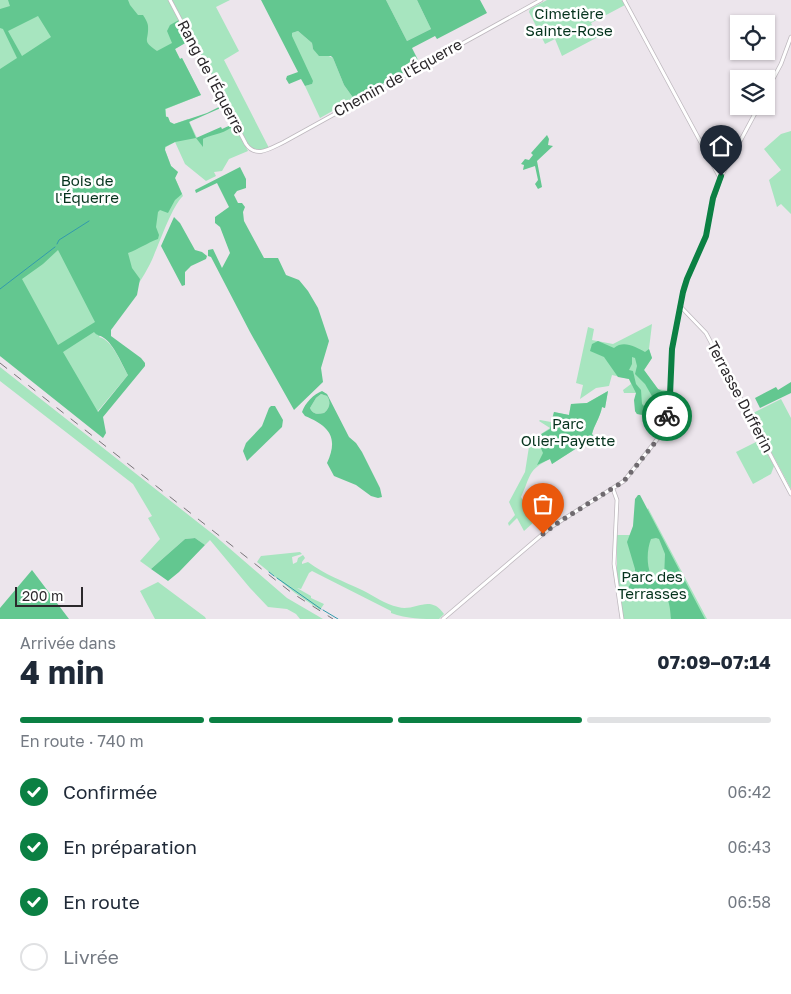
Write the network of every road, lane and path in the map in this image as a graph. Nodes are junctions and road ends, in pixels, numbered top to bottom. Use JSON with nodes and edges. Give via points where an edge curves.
{"nodes":[{"id":1,"x":170,"y":0,"type":"edge"},
{"id":2,"x":541,"y":0,"type":"edge"},
{"id":3,"x":624,"y":0,"type":"edge"},
{"id":4,"x":791,"y":37,"type":"edge"},
{"id":5,"x":775,"y":75,"type":"edge"},
{"id":6,"x":754,"y":115,"type":"edge"},
{"id":7,"x":253,"y":152,"type":"joint"},
{"id":8,"x":720,"y":179,"type":"junction"},
{"id":9,"x":680,"y":306,"type":"junction"},
{"id":10,"x":613,"y":489,"type":"junction"},
{"id":11,"x":791,"y":494,"type":"edge"},
{"id":12,"x":442,"y":619,"type":"edge"},
{"id":13,"x":622,"y":619,"type":"edge"}],
"edges":[{"from":1,"to":7,"type":"street","name":"Rang de l'Équerre"},
{"from":2,"to":7,"type":"street","name":"Chemin de l'Équerre","via":[[284,142]]},
{"from":3,"to":8,"type":"street"},
{"from":4,"to":5,"type":"street"},
{"from":6,"to":8,"type":"street"},
{"from":8,"to":9,"type":"street","via":[[706,236],[686,281]]},
{"from":9,"to":10,"type":"street","via":[[664,425],[629,476]]},
{"from":9,"to":11,"type":"street","name":"Terrasse Dufferin","via":[[707,335]]},
{"from":10,"to":12,"type":"street","via":[[551,527]]},
{"from":10,"to":13,"type":"street","via":[[617,496],[614,564]]}]}
